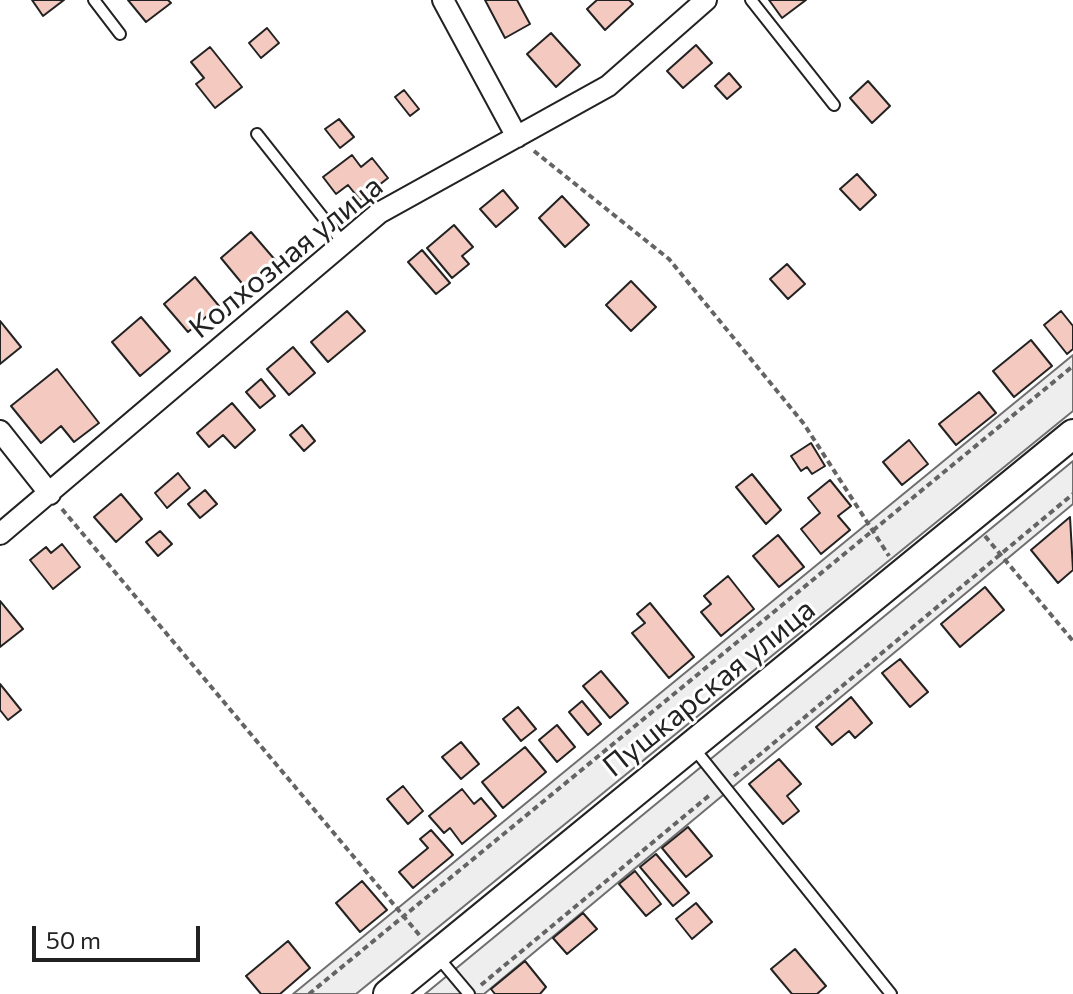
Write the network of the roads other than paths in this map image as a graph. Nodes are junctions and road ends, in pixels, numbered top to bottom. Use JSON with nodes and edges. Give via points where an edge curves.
{"nodes":[{"id":1,"x":94,"y":0,"type":"edge"},
{"id":2,"x":443,"y":0,"type":"edge"},
{"id":3,"x":706,"y":0,"type":"edge"},
{"id":4,"x":751,"y":0,"type":"edge"},
{"id":5,"x":120,"y":34,"type":"dead end"},
{"id":6,"x":834,"y":105,"type":"dead end"},
{"id":7,"x":257,"y":134,"type":"dead end"},
{"id":8,"x":517,"y":137,"type":"junction"},
{"id":9,"x":344,"y":244,"type":"junction"},
{"id":10,"x":0,"y":431,"type":"edge"},
{"id":11,"x":1073,"y":434,"type":"edge"},
{"id":12,"x":50,"y":494,"type":"junction"},
{"id":13,"x":0,"y":534,"type":"edge"},
{"id":14,"x":692,"y":745,"type":"junction"},
{"id":15,"x":436,"y":955,"type":"junction"},
{"id":16,"x":388,"y":994,"type":"edge"},
{"id":17,"x":469,"y":994,"type":"edge"},
{"id":18,"x":891,"y":994,"type":"edge"}],
"edges":[{"from":1,"to":5,"type":"lane"},
{"from":2,"to":8,"type":"street"},
{"from":3,"to":8,"type":"street","name":"Колхозная улица","via":[[608,86]]},
{"from":4,"to":6,"type":"lane"},
{"from":7,"to":9,"type":"lane"},
{"from":8,"to":9,"type":"street","name":"Колхозная улица","via":[[379,213]]},
{"from":9,"to":12,"type":"street","name":"Колхозная улица"},
{"from":10,"to":12,"type":"street"},
{"from":11,"to":14,"type":"main road","name":"Пушкарская улица"},
{"from":12,"to":13,"type":"street","name":"Колхозная улица"},
{"from":14,"to":15,"type":"main road","name":"Пушкарская улица"},
{"from":14,"to":18,"type":"lane"},
{"from":15,"to":16,"type":"main road","name":"Пушкарская улица"},
{"from":15,"to":17,"type":"lane"}]}
